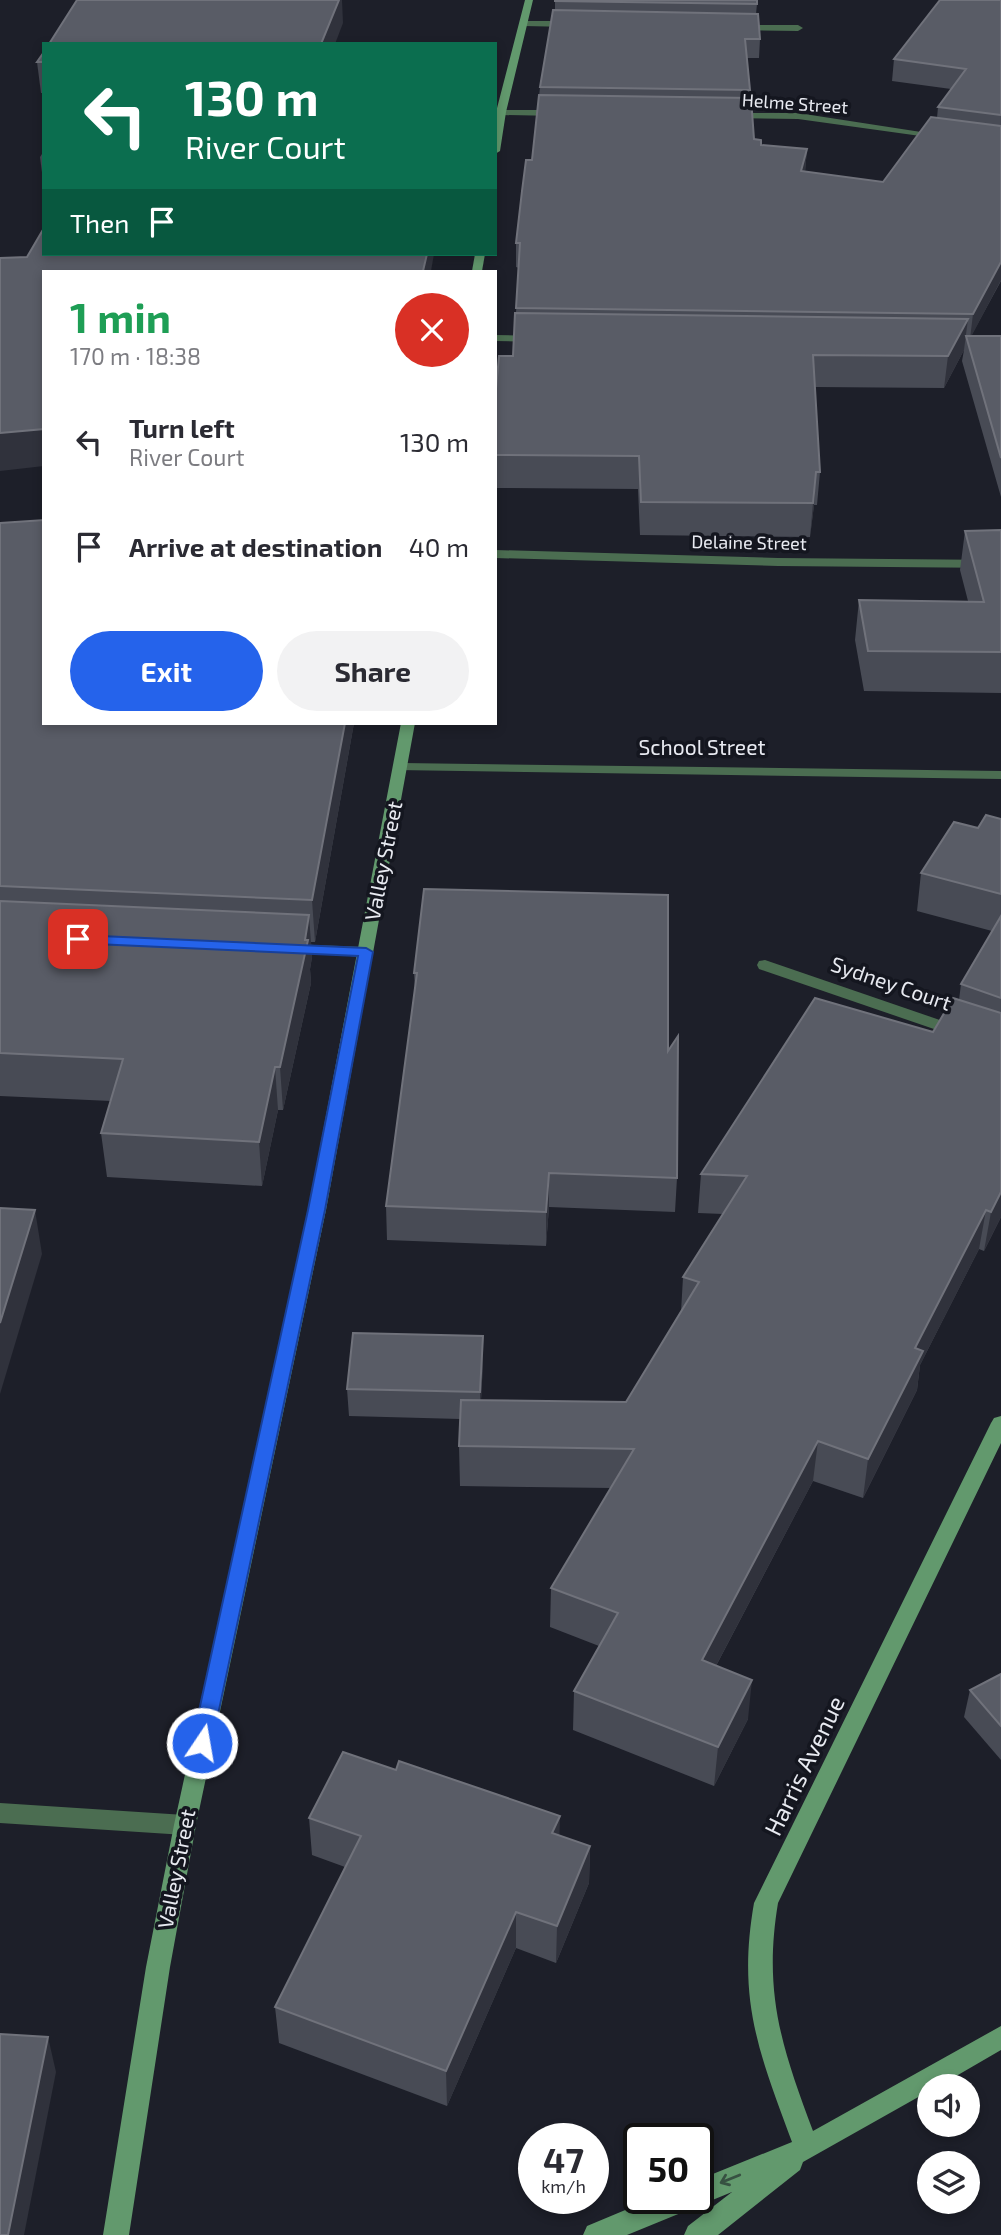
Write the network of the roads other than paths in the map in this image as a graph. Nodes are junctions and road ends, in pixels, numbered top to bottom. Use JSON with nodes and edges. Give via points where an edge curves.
{"nodes":[{"id":1,"x":529,"y":0,"type":"edge"},
{"id":2,"x":523,"y":23,"type":"junction"},
{"id":3,"x":589,"y":24,"type":"edge"},
{"id":4,"x":721,"y":27,"type":"edge"},
{"id":5,"x":799,"y":28,"type":"dead end"},
{"id":6,"x":501,"y":112,"type":"junction"},
{"id":7,"x":570,"y":113,"type":"edge"},
{"id":8,"x":722,"y":116,"type":"edge"},
{"id":9,"x":948,"y":136,"type":"edge"},
{"id":10,"x":497,"y":138,"type":"edge"},
{"id":11,"x":497,"y":338,"type":"edge"},
{"id":12,"x":550,"y":339,"type":"edge"},
{"id":13,"x":497,"y":554,"type":"edge"},
{"id":14,"x":1001,"y":564,"type":"edge"},
{"id":15,"x":408,"y":725,"type":"edge"},
{"id":16,"x":402,"y":766,"type":"junction"},
{"id":17,"x":1001,"y":775,"type":"edge"},
{"id":18,"x":271,"y":948,"type":"edge"},
{"id":19,"x":366,"y":952,"type":"junction"},
{"id":20,"x":765,"y":965,"type":"dead end"},
{"id":21,"x":1001,"y":1046,"type":"edge"},
{"id":22,"x":1001,"y":1423,"type":"edge"},
{"id":23,"x":0,"y":1813,"type":"edge"},
{"id":24,"x":185,"y":1825,"type":"junction"},
{"id":25,"x":1001,"y":2037,"type":"edge"},
{"id":26,"x":807,"y":2148,"type":"junction"},
{"id":27,"x":714,"y":2186,"type":"edge"},
{"id":28,"x":647,"y":2214,"type":"edge"},
{"id":29,"x":116,"y":2235,"type":"edge"},
{"id":30,"x":596,"y":2235,"type":"edge"},
{"id":31,"x":697,"y":2235,"type":"edge"}],
"edges":[{"from":1,"to":2,"type":"main road"},
{"from":2,"to":3,"type":"street"},
{"from":2,"to":6,"type":"main road"},
{"from":4,"to":5,"type":"street"},
{"from":6,"to":7,"type":"street"},
{"from":6,"to":10,"type":"main road"},
{"from":8,"to":9,"type":"street","name":"Helme Street","via":[[798,116]]},
{"from":11,"to":12,"type":"street"},
{"from":13,"to":14,"type":"street","name":"Delaine Street"},
{"from":15,"to":16,"type":"main road","name":"Valley Street"},
{"from":16,"to":17,"type":"street","name":"School Street"},
{"from":16,"to":19,"type":"main road","name":"Valley Street"},
{"from":18,"to":19,"type":"street"},
{"from":19,"to":24,"type":"main road","name":"Valley Street","via":[[317,1210]]},
{"from":20,"to":21,"type":"street","name":"Sydney Court"},
{"from":22,"to":26,"type":"main road","name":"Harris Avenue","via":[[766,1903],[756,1972],[768,2043]]},
{"from":23,"to":24,"type":"street"},
{"from":24,"to":29,"type":"main road","name":"Valley Street"},
{"from":25,"to":26,"type":"main road"},
{"from":26,"to":27,"type":"main road","one_way":true},
{"from":26,"to":31,"type":"main road"},
{"from":28,"to":30,"type":"main road"}]}
